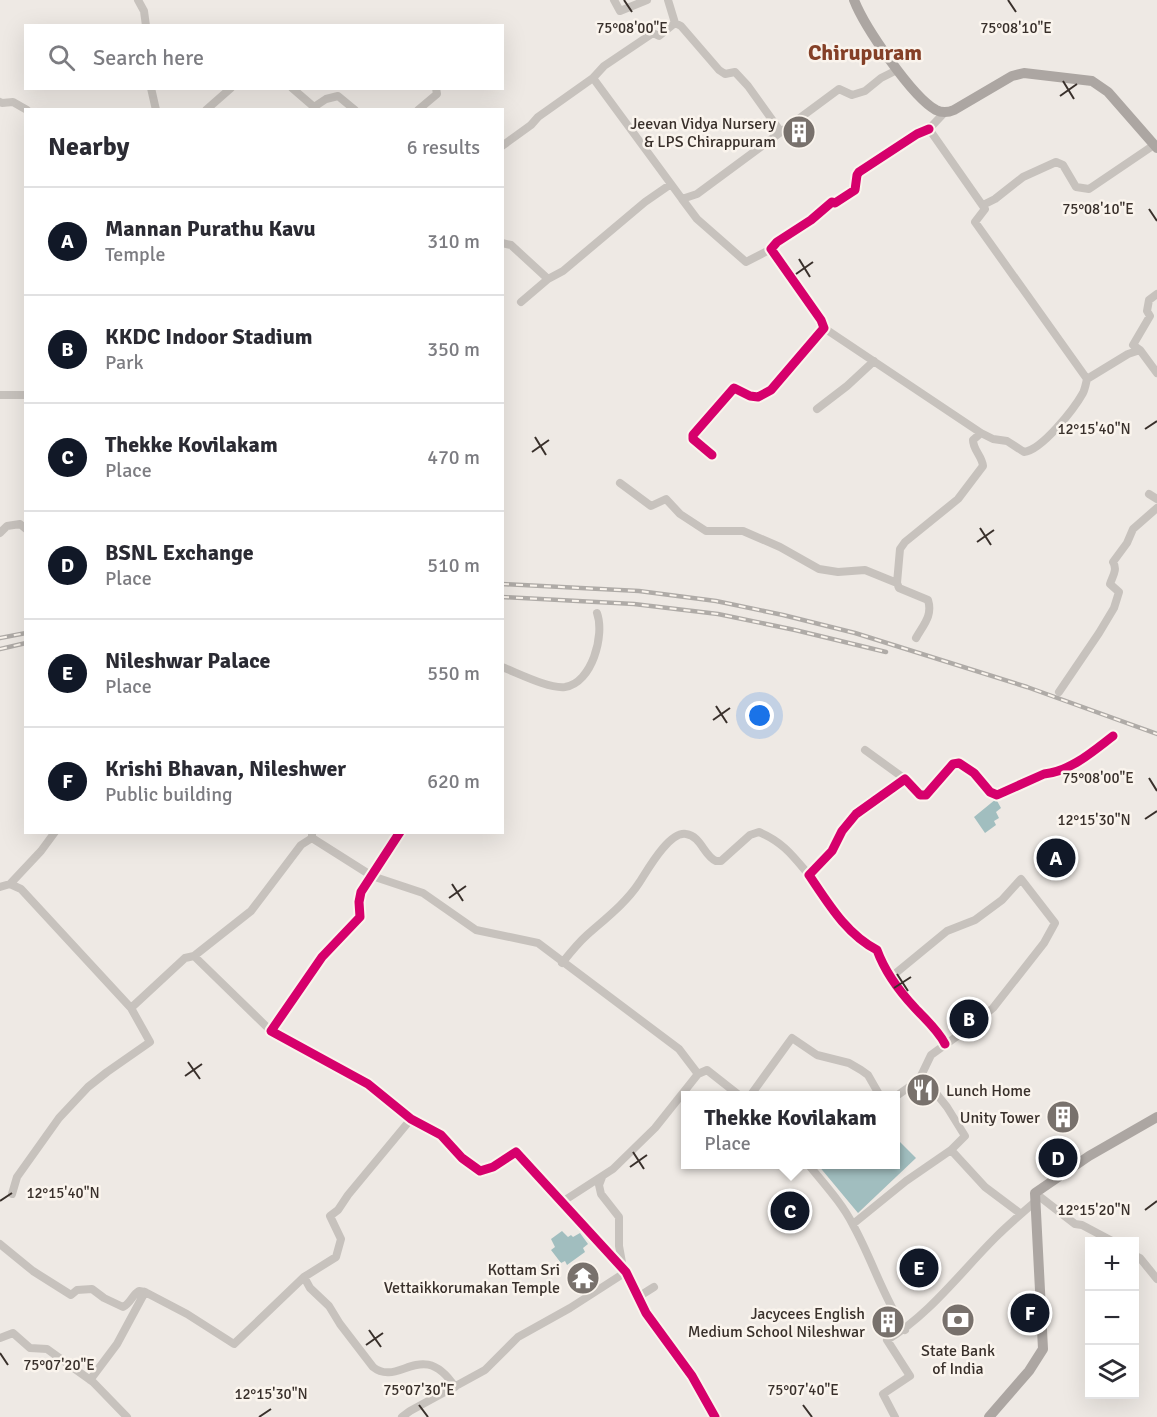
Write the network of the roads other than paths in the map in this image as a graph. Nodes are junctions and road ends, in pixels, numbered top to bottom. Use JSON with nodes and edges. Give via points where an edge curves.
{"nodes":[{"id":1,"x":138,"y":0,"type":"edge"},
{"id":2,"x":614,"y":0,"type":"edge"},
{"id":3,"x":647,"y":0,"type":"edge"},
{"id":4,"x":668,"y":0,"type":"edge"},
{"id":5,"x":854,"y":0,"type":"edge"},
{"id":6,"x":675,"y":23,"type":"junction"},
{"id":7,"x":146,"y":24,"type":"edge"},
{"id":8,"x":897,"y":70,"type":"junction"},
{"id":9,"x":593,"y":78,"type":"junction"},
{"id":10,"x":151,"y":90,"type":"edge"},
{"id":11,"x":229,"y":90,"type":"edge"},
{"id":12,"x":294,"y":90,"type":"edge"},
{"id":13,"x":436,"y":90,"type":"edge"},
{"id":14,"x":0,"y":102,"type":"edge"},
{"id":15,"x":24,"y":108,"type":"edge"},
{"id":16,"x":156,"y":108,"type":"edge"},
{"id":17,"x":208,"y":108,"type":"edge"},
{"id":18,"x":313,"y":108,"type":"edge"},
{"id":19,"x":353,"y":108,"type":"edge"},
{"id":20,"x":420,"y":108,"type":"edge"},
{"id":21,"x":944,"y":113,"type":"junction"},
{"id":22,"x":929,"y":129,"type":"junction"},
{"id":23,"x":781,"y":132,"type":"junction"},
{"id":24,"x":504,"y":145,"type":"edge"},
{"id":25,"x":1155,"y":146,"type":"edge"},
{"id":26,"x":671,"y":183,"type":"junction"},
{"id":27,"x":682,"y":199,"type":"junction"},
{"id":28,"x":983,"y":205,"type":"junction"},
{"id":29,"x":504,"y":243,"type":"edge"},
{"id":30,"x":771,"y":249,"type":"junction"},
{"id":31,"x":548,"y":279,"type":"junction"},
{"id":32,"x":1157,"y":294,"type":"edge"},
{"id":33,"x":521,"y":302,"type":"dead end"},
{"id":34,"x":824,"y":328,"type":"junction"},
{"id":35,"x":1140,"y":350,"type":"junction"},
{"id":36,"x":874,"y":361,"type":"junction"},
{"id":37,"x":1157,"y":373,"type":"edge"},
{"id":38,"x":1087,"y":379,"type":"junction"},
{"id":39,"x":0,"y":395,"type":"edge"},
{"id":40,"x":24,"y":395,"type":"edge"},
{"id":41,"x":817,"y":409,"type":"dead end"},
{"id":42,"x":981,"y":433,"type":"junction"},
{"id":43,"x":712,"y":455,"type":"dead end"},
{"id":44,"x":620,"y":483,"type":"dead end"},
{"id":45,"x":1149,"y":494,"type":"dead end"},
{"id":46,"x":1157,"y":499,"type":"edge"},
{"id":47,"x":1157,"y":508,"type":"edge"},
{"id":48,"x":24,"y":527,"type":"edge"},
{"id":49,"x":0,"y":533,"type":"edge"},
{"id":50,"x":897,"y":583,"type":"junction"},
{"id":51,"x":597,"y":613,"type":"dead end"},
{"id":52,"x":916,"y":638,"type":"dead end"},
{"id":53,"x":504,"y":668,"type":"edge"},
{"id":54,"x":1059,"y":692,"type":"dead end"},
{"id":55,"x":1113,"y":736,"type":"dead end"},
{"id":56,"x":865,"y":750,"type":"dead end"},
{"id":57,"x":905,"y":779,"type":"junction"},
{"id":58,"x":54,"y":834,"type":"edge"},
{"id":59,"x":399,"y":834,"type":"edge"},
{"id":60,"x":312,"y":835,"type":"edge"},
{"id":61,"x":809,"y":875,"type":"junction"},
{"id":62,"x":372,"y":876,"type":"junction"},
{"id":63,"x":10,"y":884,"type":"junction"},
{"id":64,"x":0,"y":886,"type":"edge"},
{"id":65,"x":194,"y":956,"type":"junction"},
{"id":66,"x":562,"y":963,"type":"junction"},
{"id":67,"x":891,"y":977,"type":"junction"},
{"id":68,"x":131,"y":1008,"type":"junction"},
{"id":69,"x":271,"y":1031,"type":"junction"},
{"id":70,"x":945,"y":1044,"type":"junction"},
{"id":71,"x":698,"y":1074,"type":"junction"},
{"id":72,"x":919,"y":1080,"type":"junction"},
{"id":73,"x":684,"y":1091,"type":"edge"},
{"id":74,"x":735,"y":1091,"type":"edge"},
{"id":75,"x":753,"y":1091,"type":"edge"},
{"id":76,"x":878,"y":1091,"type":"edge"},
{"id":77,"x":900,"y":1093,"type":"edge"},
{"id":78,"x":681,"y":1095,"type":"edge"},
{"id":79,"x":1157,"y":1118,"type":"edge"},
{"id":80,"x":411,"y":1119,"type":"junction"},
{"id":81,"x":951,"y":1150,"type":"junction"},
{"id":82,"x":812,"y":1169,"type":"edge"},
{"id":83,"x":602,"y":1177,"type":"junction"},
{"id":84,"x":12,"y":1194,"type":"dead end"},
{"id":85,"x":1036,"y":1197,"type":"junction"},
{"id":86,"x":562,"y":1202,"type":"junction"},
{"id":87,"x":1021,"y":1214,"type":"junction"},
{"id":88,"x":853,"y":1224,"type":"junction"},
{"id":89,"x":1105,"y":1237,"type":"edge"},
{"id":90,"x":0,"y":1244,"type":"edge"},
{"id":91,"x":1139,"y":1258,"type":"edge"},
{"id":92,"x":624,"y":1270,"type":"junction"},
{"id":93,"x":304,"y":1277,"type":"junction"},
{"id":94,"x":1157,"y":1279,"type":"edge"},
{"id":95,"x":654,"y":1287,"type":"dead end"},
{"id":96,"x":145,"y":1293,"type":"junction"},
{"id":97,"x":638,"y":1298,"type":"junction"},
{"id":98,"x":905,"y":1330,"type":"junction"},
{"id":99,"x":0,"y":1338,"type":"edge"},
{"id":100,"x":90,"y":1380,"type":"junction"},
{"id":101,"x":455,"y":1387,"type":"junction"},
{"id":102,"x":127,"y":1417,"type":"edge"},
{"id":103,"x":402,"y":1417,"type":"edge"},
{"id":104,"x":715,"y":1417,"type":"edge"},
{"id":105,"x":895,"y":1417,"type":"edge"},
{"id":106,"x":989,"y":1417,"type":"edge"}],
"edges":[{"from":1,"to":7,"type":"street"},
{"from":2,"to":3,"type":"street","via":[[620,10]]},
{"from":4,"to":6,"type":"street"},
{"from":5,"to":8,"type":"main road"},
{"from":6,"to":9,"type":"street","via":[[659,36],[653,33],[642,39]]},
{"from":6,"to":23,"type":"street","via":[[719,70],[725,74],[735,72]]},
{"from":8,"to":21,"type":"main road","via":[[925,103]]},
{"from":8,"to":23,"type":"street","via":[[865,91],[852,95],[839,90]]},
{"from":9,"to":24,"type":"street"},
{"from":9,"to":26,"type":"street"},
{"from":10,"to":16,"type":"street"},
{"from":11,"to":17,"type":"street"},
{"from":12,"to":18,"type":"street"},
{"from":13,"to":20,"type":"street","via":[[437,94]]},
{"from":14,"to":15,"type":"street","via":[[13,102]]},
{"from":18,"to":19,"type":"street","via":[[338,96]]},
{"from":21,"to":22,"type":"street"},
{"from":21,"to":25,"type":"main road","via":[[1024,73],[1092,81],[1108,92]]},
{"from":22,"to":28,"type":"street"},
{"from":22,"to":30,"type":"street","via":[[859,172],[855,190],[832,202]]},
{"from":23,"to":27,"type":"street","via":[[697,194]]},
{"from":25,"to":28,"type":"street","via":[[1089,189],[1076,187],[1063,165],[1056,162],[1023,177]]},
{"from":26,"to":27,"type":"street"},
{"from":26,"to":31,"type":"street"},
{"from":27,"to":30,"type":"street","via":[[697,219],[746,262]]},
{"from":28,"to":38,"type":"street","via":[[985,209],[975,222]]},
{"from":29,"to":31,"type":"street","via":[[511,245]]},
{"from":30,"to":34,"type":"street"},
{"from":31,"to":33,"type":"street"},
{"from":32,"to":35,"type":"street","via":[[1149,300],[1150,316],[1132,345]]},
{"from":34,"to":36,"type":"street"},
{"from":34,"to":43,"type":"street","via":[[771,390],[758,397],[734,388],[724,399],[693,435]]},
{"from":35,"to":37,"type":"street"},
{"from":35,"to":38,"type":"street"},
{"from":36,"to":41,"type":"street"},
{"from":36,"to":42,"type":"street"},
{"from":38,"to":42,"type":"street","via":[[1084,392],[1046,441],[1031,451],[1024,452],[1007,441]]},
{"from":39,"to":40,"type":"street"},
{"from":42,"to":50,"type":"street","via":[[973,445],[983,466],[958,499],[905,542],[900,549]]},
{"from":44,"to":50,"type":"street","via":[[651,506],[666,498],[680,514],[706,531],[743,531],[819,568],[838,572],[865,570]]},
{"from":45,"to":46,"type":"street"},
{"from":47,"to":54,"type":"street","via":[[1133,529],[1113,562],[1116,566],[1110,584],[1119,592],[1114,608]]},
{"from":48,"to":49,"type":"street","via":[[20,524],[7,526]]},
{"from":50,"to":52,"type":"street","via":[[899,588],[928,600],[929,617]]},
{"from":51,"to":53,"type":"street","via":[[598,648],[579,681],[565,687],[553,685]]},
{"from":55,"to":57,"type":"street","via":[[1081,761],[997,795],[959,763],[953,764],[926,795],[920,795]]},
{"from":56,"to":57,"type":"street"},
{"from":57,"to":61,"type":"street","via":[[856,814],[832,851]]},
{"from":58,"to":63,"type":"street"},
{"from":59,"to":62,"type":"street"},
{"from":60,"to":62,"type":"street"},
{"from":60,"to":65,"type":"street","via":[[251,911]]},
{"from":61,"to":66,"type":"street","via":[[775,839],[759,832],[750,835],[721,861],[709,857],[692,837],[677,836],[650,864],[630,895]]},
{"from":61,"to":67,"type":"street","via":[[834,912],[863,943],[877,950]]},
{"from":62,"to":66,"type":"street","via":[[423,893],[476,930],[538,944]]},
{"from":62,"to":69,"type":"street","via":[[361,892],[360,917],[322,957]]},
{"from":63,"to":64,"type":"street"},
{"from":63,"to":68,"type":"street","via":[[21,889]]},
{"from":65,"to":68,"type":"street","via":[[185,958]]},
{"from":65,"to":69,"type":"street"},
{"from":66,"to":71,"type":"street","via":[[679,1049]]},
{"from":67,"to":70,"type":"street","via":[[940,1033]]},
{"from":67,"to":70,"type":"street","via":[[947,932],[975,920],[1002,900],[1021,879],[1054,923],[1044,943],[993,1008]]},
{"from":68,"to":84,"type":"street","via":[[150,1042],[94,1082],[59,1118],[17,1177]]},
{"from":69,"to":80,"type":"street","via":[[368,1084]]},
{"from":70,"to":72,"type":"street","via":[[931,1055]]},
{"from":71,"to":73,"type":"street"},
{"from":71,"to":74,"type":"street","via":[[707,1070]]},
{"from":72,"to":77,"type":"street"},
{"from":72,"to":81,"type":"street","via":[[923,1077],[929,1084],[965,1136]]},
{"from":75,"to":76,"type":"street","via":[[792,1038],[817,1055],[861,1070]]},
{"from":78,"to":83,"type":"street","via":[[655,1128]]},
{"from":79,"to":85,"type":"main road","via":[[1089,1156]]},
{"from":80,"to":86,"type":"street","via":[[441,1135],[480,1171],[516,1152]]},
{"from":80,"to":93,"type":"street","via":[[330,1216],[341,1239],[336,1257]]},
{"from":81,"to":87,"type":"street","via":[[985,1187]]},
{"from":81,"to":88,"type":"street"},
{"from":82,"to":88,"type":"street"},
{"from":83,"to":86,"type":"street"},
{"from":83,"to":92,"type":"street","via":[[602,1194],[619,1217]]},
{"from":85,"to":87,"type":"street"},
{"from":85,"to":89,"type":"street","via":[[1075,1224]]},
{"from":85,"to":106,"type":"main road","via":[[1043,1349]]},
{"from":86,"to":92,"type":"street"},
{"from":87,"to":98,"type":"street"},
{"from":88,"to":98,"type":"street","via":[[878,1282]]},
{"from":90,"to":96,"type":"street","via":[[70,1295],[92,1289],[123,1307],[135,1293]]},
{"from":91,"to":94,"type":"street"},
{"from":92,"to":97,"type":"street"},
{"from":92,"to":101,"type":"street","via":[[570,1308],[518,1337],[485,1370]]},
{"from":93,"to":96,"type":"street","via":[[234,1344]]},
{"from":93,"to":101,"type":"street","via":[[379,1372],[427,1363],[443,1371]]},
{"from":95,"to":97,"type":"street"},
{"from":96,"to":100,"type":"street","via":[[117,1344]]},
{"from":97,"to":104,"type":"street"},
{"from":98,"to":105,"type":"street","via":[[887,1340],[910,1376],[883,1394]]},
{"from":99,"to":100,"type":"street","via":[[13,1333],[30,1348],[47,1349]]},
{"from":100,"to":102,"type":"street"},
{"from":101,"to":103,"type":"street"}]}
